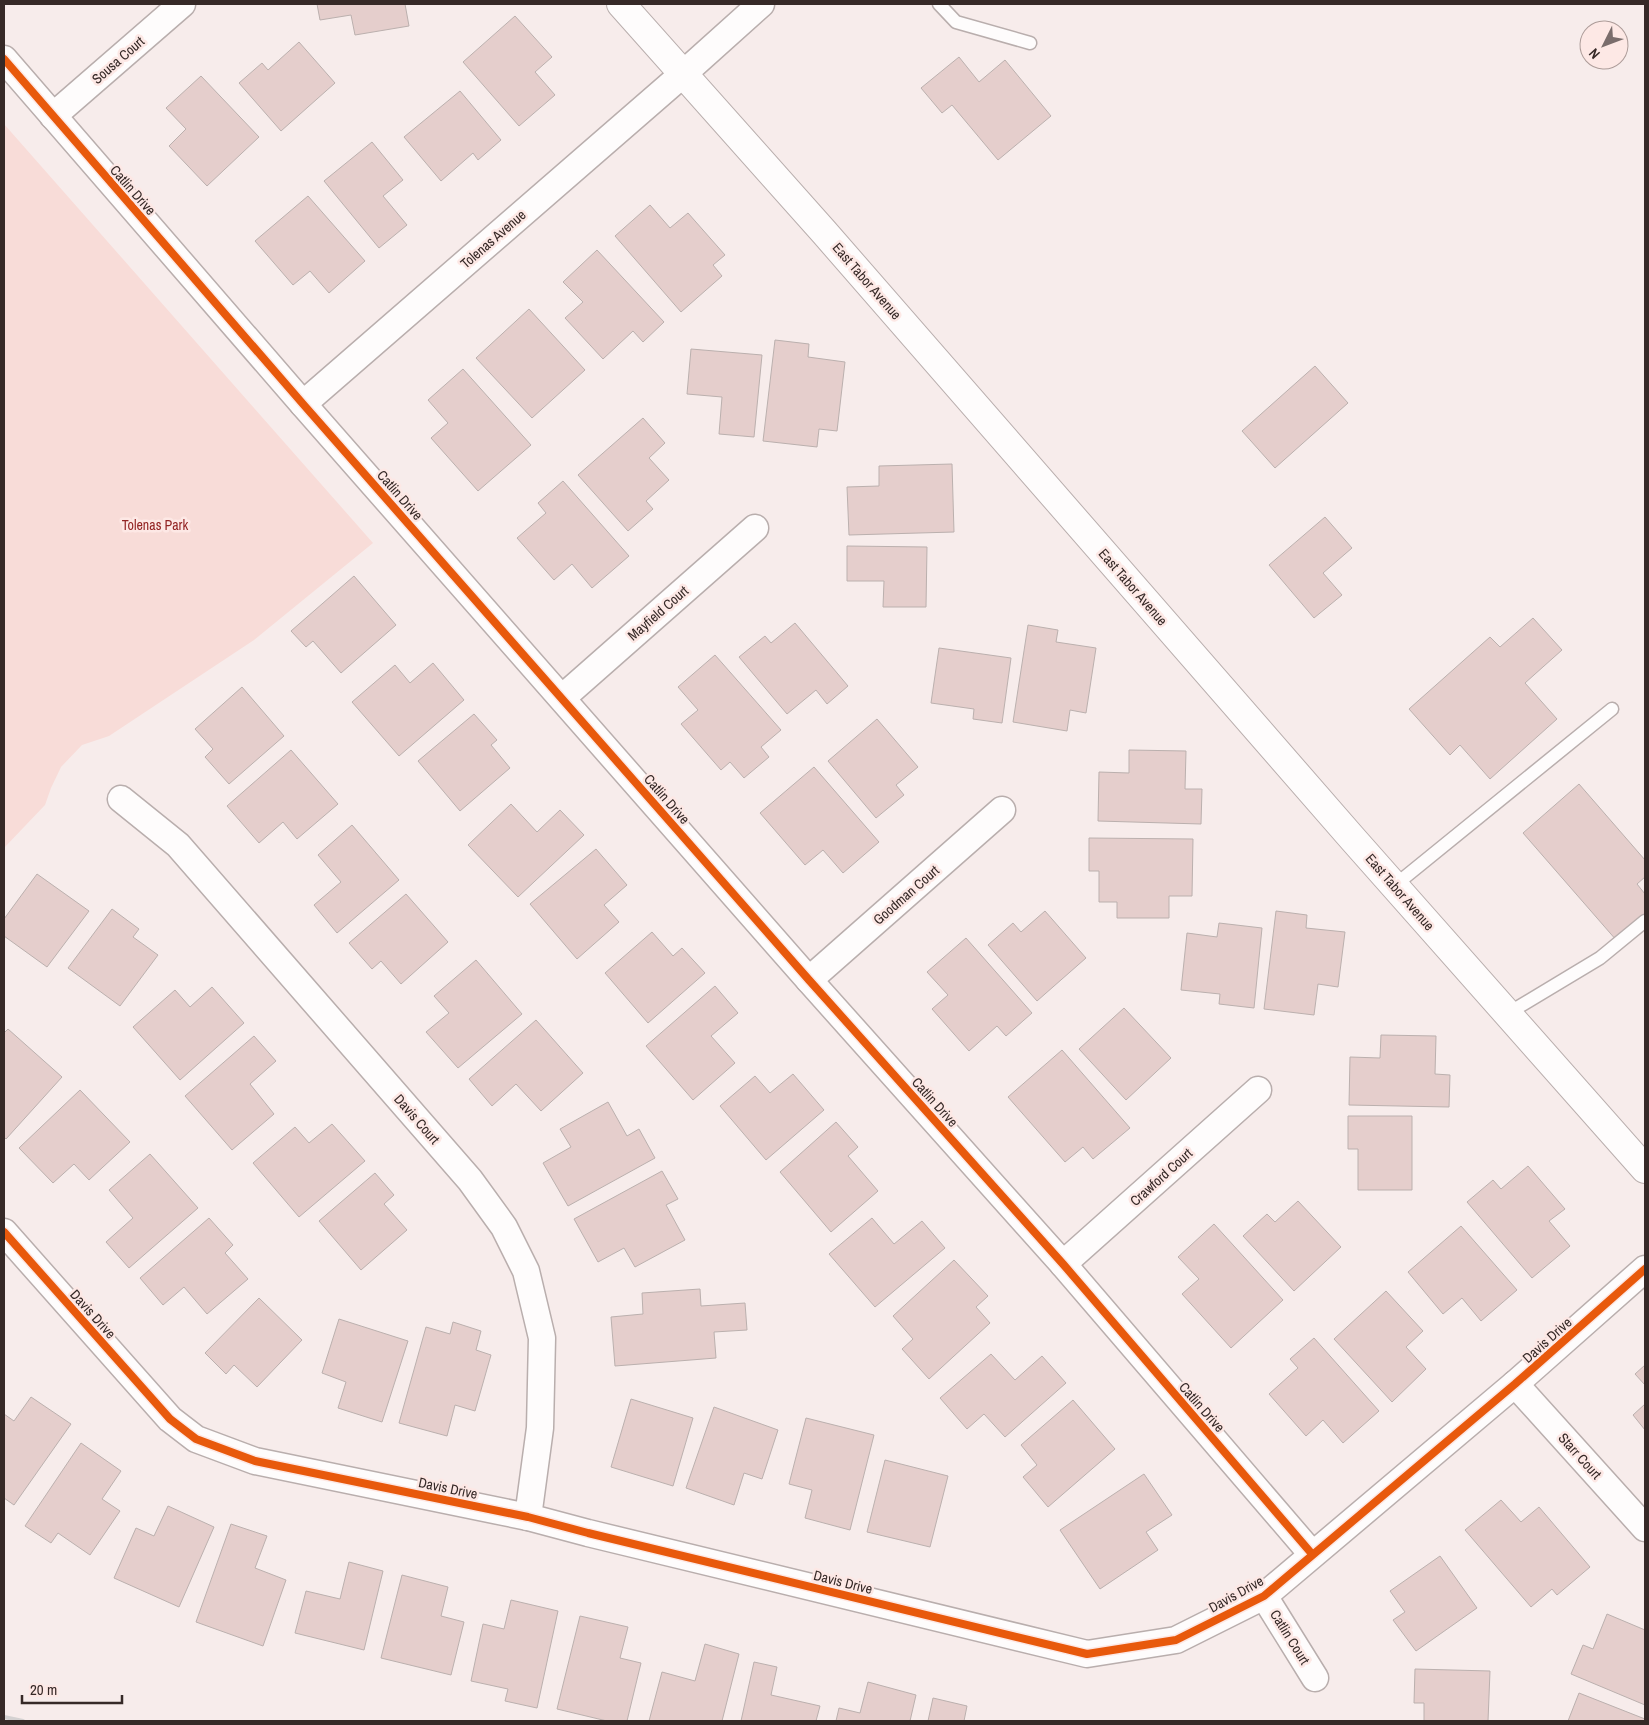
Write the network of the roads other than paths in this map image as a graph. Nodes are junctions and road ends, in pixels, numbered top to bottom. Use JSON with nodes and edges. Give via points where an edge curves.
{"nodes":[{"id":1,"x":182,"y":4,"type":"edge"},
{"id":2,"x":621,"y":4,"type":"edge"},
{"id":3,"x":761,"y":4,"type":"edge"},
{"id":4,"x":939,"y":4,"type":"edge"},
{"id":5,"x":1030,"y":43,"type":"dead end"},
{"id":6,"x":4,"y":59,"type":"edge"},
{"id":7,"x":683,"y":74,"type":"junction"},
{"id":8,"x":53,"y":116,"type":"junction"},
{"id":9,"x":303,"y":404,"type":"junction"},
{"id":10,"x":755,"y":528,"type":"dead end"},
{"id":11,"x":562,"y":698,"type":"junction"},
{"id":12,"x":1612,"y":709,"type":"dead end"},
{"id":13,"x":121,"y":799,"type":"dead end"},
{"id":14,"x":1002,"y":810,"type":"dead end"},
{"id":15,"x":1394,"y":886,"type":"junction"},
{"id":16,"x":1645,"y":921,"type":"edge"},
{"id":17,"x":809,"y":980,"type":"junction"},
{"id":18,"x":1507,"y":1014,"type":"junction"},
{"id":19,"x":1258,"y":1090,"type":"dead end"},
{"id":20,"x":1643,"y":1162,"type":"edge"},
{"id":21,"x":4,"y":1232,"type":"edge"},
{"id":22,"x":1063,"y":1264,"type":"junction"},
{"id":23,"x":1645,"y":1269,"type":"edge"},
{"id":24,"x":1515,"y":1384,"type":"junction"},
{"id":25,"x":528,"y":1517,"type":"junction"},
{"id":26,"x":1645,"y":1528,"type":"edge"},
{"id":27,"x":1312,"y":1554,"type":"junction"},
{"id":28,"x":1264,"y":1596,"type":"junction"},
{"id":29,"x":1315,"y":1678,"type":"dead end"}],
"edges":[{"from":1,"to":8,"type":"street","name":"Sousa Court"},
{"from":2,"to":7,"type":"main road","name":"East Tabor Avenue"},
{"from":3,"to":7,"type":"street","name":"Tolenas Avenue"},
{"from":4,"to":5,"type":"lane","via":[[956,22]]},
{"from":6,"to":8,"type":"street","name":"Catlin Drive"},
{"from":7,"to":9,"type":"street","name":"Tolenas Avenue"},
{"from":7,"to":15,"type":"main road","name":"East Tabor Avenue","via":[[831,239]]},
{"from":8,"to":9,"type":"street","name":"Catlin Drive"},
{"from":9,"to":11,"type":"street","name":"Catlin Drive"},
{"from":10,"to":11,"type":"street","name":"Mayfield Court"},
{"from":11,"to":17,"type":"street","name":"Catlin Drive"},
{"from":12,"to":15,"type":"lane"},
{"from":13,"to":25,"type":"street","name":"Davis Court","via":[[178,845],[470,1180],[504,1227],[526,1271],[542,1338],[540,1428]]},
{"from":14,"to":17,"type":"street","name":"Goodman Court"},
{"from":15,"to":18,"type":"main road","name":"East Tabor Avenue"},
{"from":16,"to":18,"type":"lane","via":[[1600,958]]},
{"from":17,"to":22,"type":"street","name":"Catlin Drive"},
{"from":18,"to":20,"type":"main road","name":"East Tabor Avenue"},
{"from":19,"to":22,"type":"street","name":"Crawford Court"},
{"from":21,"to":25,"type":"street","name":"Davis Drive","via":[[170,1419],[196,1439],[255,1462]]},
{"from":22,"to":27,"type":"street","name":"Catlin Drive"},
{"from":23,"to":24,"type":"street","name":"Davis Drive"},
{"from":24,"to":26,"type":"street","name":"Starr Court"},
{"from":24,"to":27,"type":"street","name":"Davis Drive"},
{"from":25,"to":28,"type":"street","name":"Davis Drive","via":[[1087,1654],[1176,1640]]},
{"from":27,"to":28,"type":"street","name":"Davis Drive"},
{"from":28,"to":29,"type":"street","name":"Catlin Court"}]}
